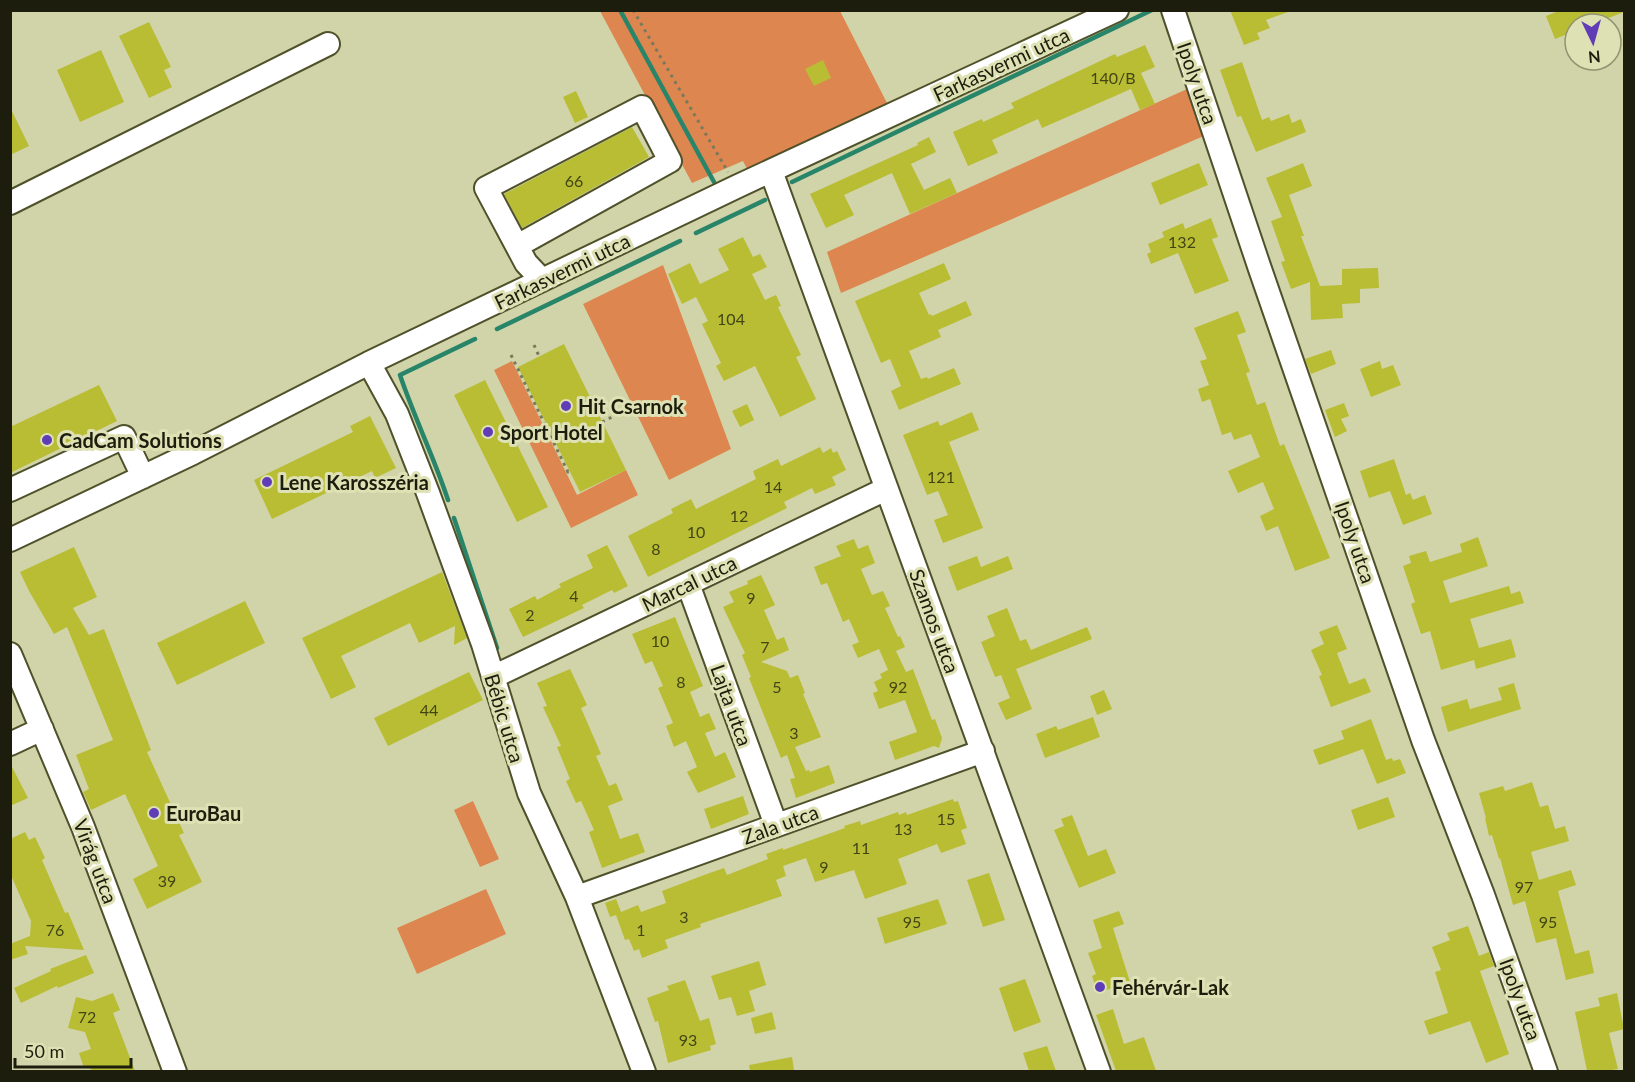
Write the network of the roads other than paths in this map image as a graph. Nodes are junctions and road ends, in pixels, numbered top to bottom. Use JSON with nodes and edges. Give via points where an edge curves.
{"nodes":[{"id":1,"x":1117,"y":10,"type":"edge"},
{"id":2,"x":1173,"y":10,"type":"edge"},
{"id":3,"x":328,"y":44,"type":"dead end"},
{"id":4,"x":771,"y":171,"type":"junction"},
{"id":5,"x":10,"y":203,"type":"edge"},
{"id":6,"x":517,"y":246,"type":"junction"},
{"id":7,"x":542,"y":280,"type":"junction"},
{"id":8,"x":369,"y":363,"type":"junction"},
{"id":9,"x":143,"y":477,"type":"junction"},
{"id":10,"x":886,"y":489,"type":"junction"},
{"id":11,"x":10,"y":490,"type":"edge"},
{"id":12,"x":10,"y":540,"type":"edge"},
{"id":13,"x":688,"y":584,"type":"junction"},
{"id":14,"x":10,"y":654,"type":"edge"},
{"id":15,"x":493,"y":677,"type":"junction"},
{"id":16,"x":42,"y":729,"type":"junction"},
{"id":17,"x":10,"y":744,"type":"edge"},
{"id":18,"x":983,"y":751,"type":"junction"},
{"id":19,"x":776,"y":825,"type":"junction"},
{"id":20,"x":577,"y":897,"type":"junction"},
{"id":21,"x":175,"y":1071,"type":"edge"},
{"id":22,"x":644,"y":1071,"type":"edge"},
{"id":23,"x":1099,"y":1071,"type":"edge"},
{"id":24,"x":1546,"y":1071,"type":"edge"}],
"edges":[{"from":1,"to":4,"type":"street","name":"Farkasvermi utca"},
{"from":2,"to":24,"type":"street","name":"Ipoly utca","via":[[1429,756]]},
{"from":3,"to":5,"type":"street"},
{"from":4,"to":7,"type":"street","name":"Farkasvermi utca"},
{"from":4,"to":10,"type":"street","name":"Szamos utca"},
{"from":6,"to":6,"type":"street","via":[[486,188],[642,107],[670,161]]},
{"from":6,"to":7,"type":"street"},
{"from":7,"to":8,"type":"street","name":"Farkasvermi utca"},
{"from":8,"to":9,"type":"street","name":"Farkasvermi utca"},
{"from":8,"to":15,"type":"street","name":"Bébic utca","via":[[409,443]]},
{"from":9,"to":11,"type":"street","via":[[124,437]]},
{"from":9,"to":12,"type":"street","name":"Farkasvermi utca"},
{"from":10,"to":13,"type":"street","name":"Marcal utca"},
{"from":10,"to":18,"type":"street","name":"Szamos utca"},
{"from":13,"to":15,"type":"street","name":"Marcal utca"},
{"from":13,"to":19,"type":"street","name":"Lajta utca"},
{"from":14,"to":16,"type":"street","name":"Virág utca"},
{"from":15,"to":20,"type":"street","name":"Bébic utca","via":[[529,793]]},
{"from":16,"to":17,"type":"street"},
{"from":16,"to":21,"type":"street","name":"Virág utca"},
{"from":18,"to":19,"type":"street","name":"Zala utca"},
{"from":18,"to":23,"type":"street","name":"Szamos utca"},
{"from":19,"to":20,"type":"street","name":"Zala utca"},
{"from":20,"to":22,"type":"street","name":"Bébic utca"}]}
